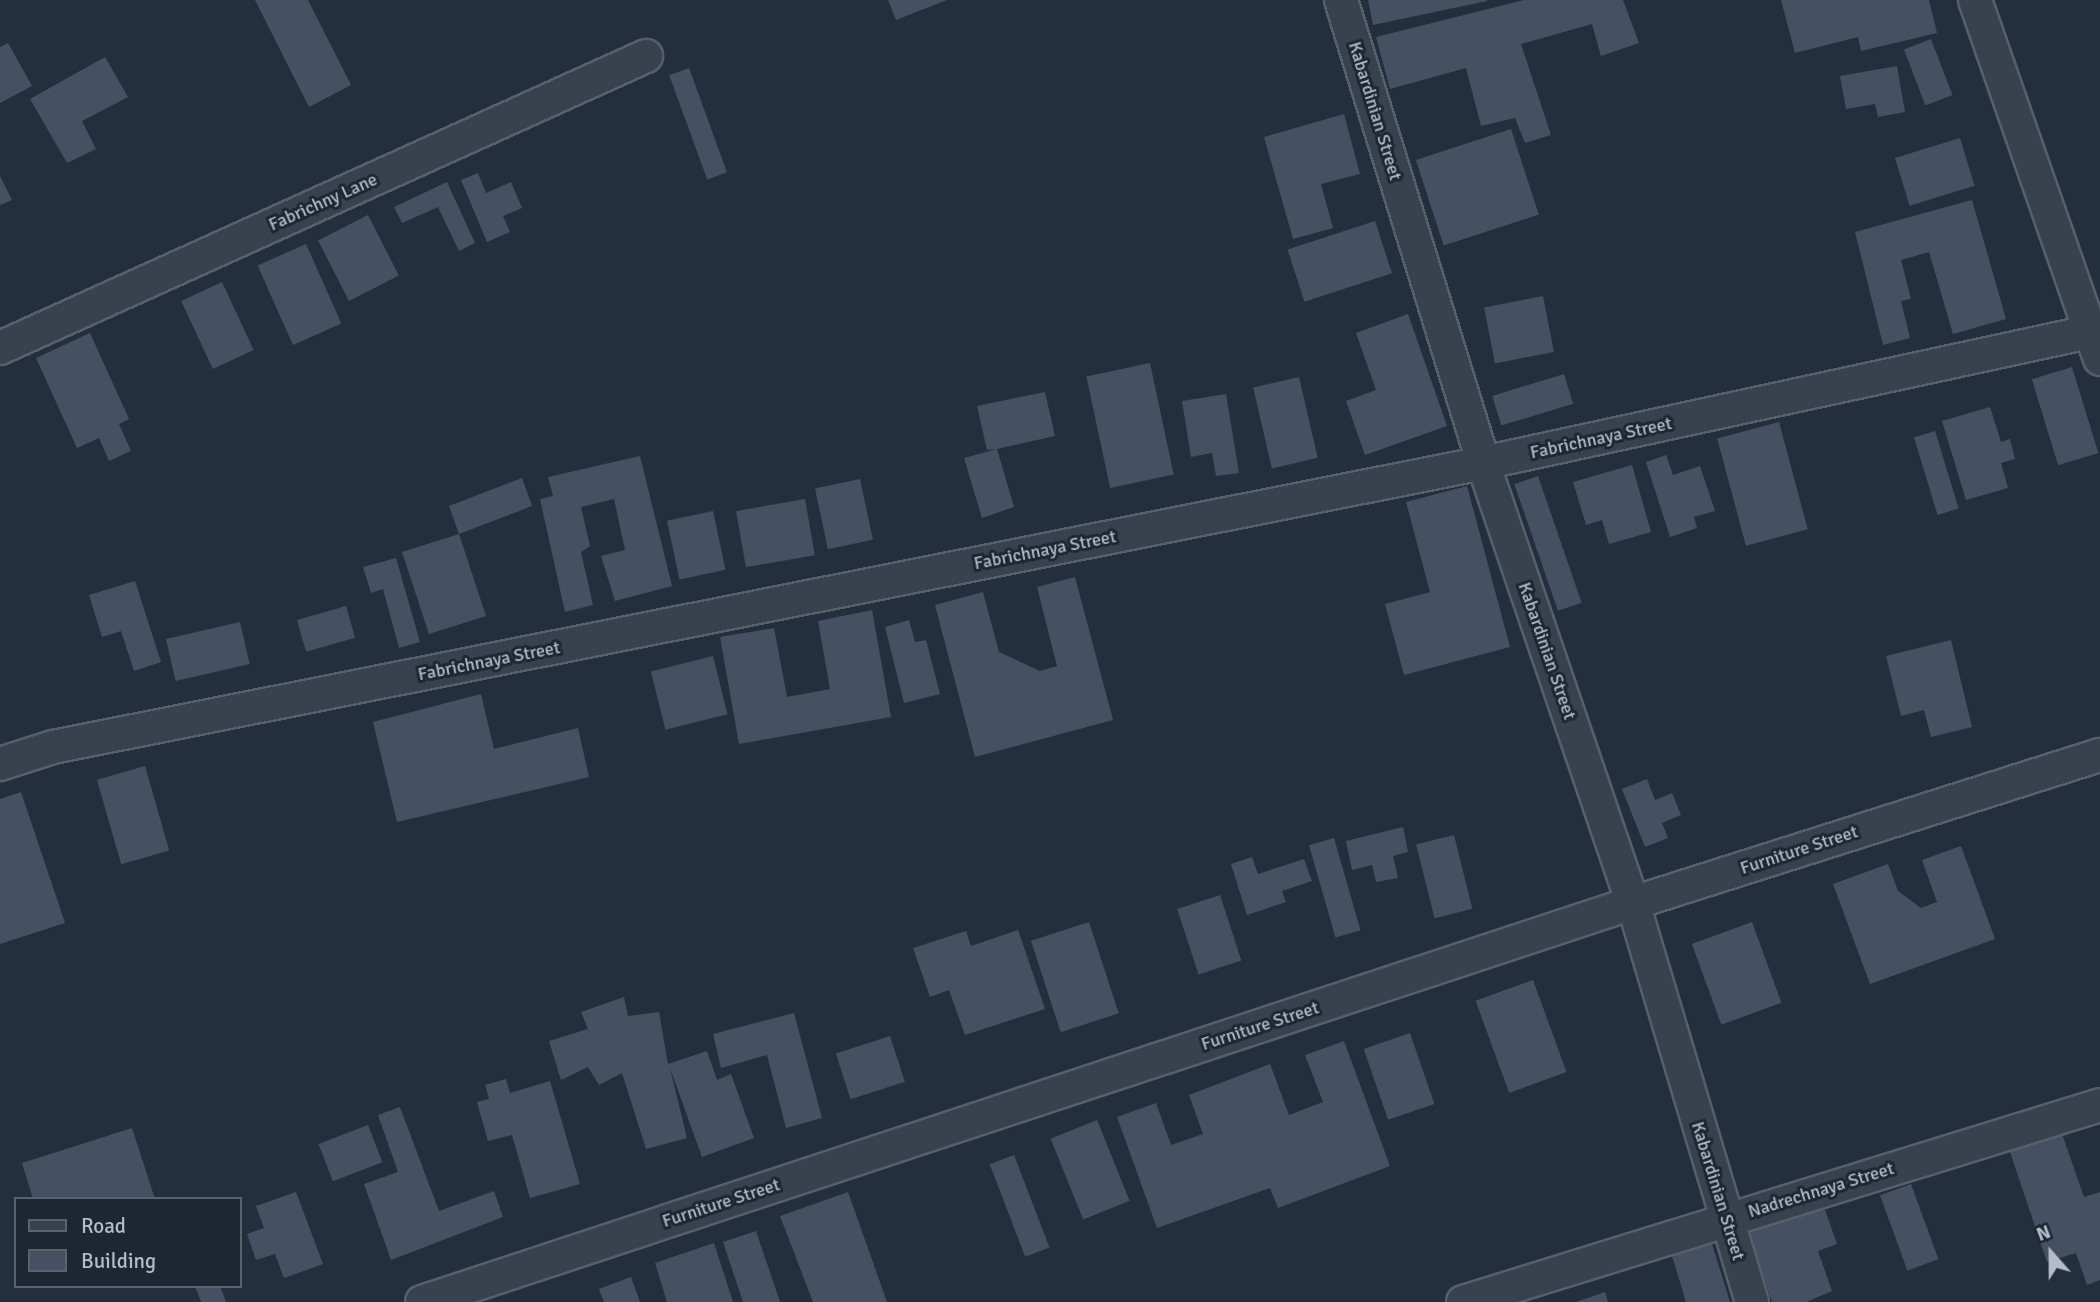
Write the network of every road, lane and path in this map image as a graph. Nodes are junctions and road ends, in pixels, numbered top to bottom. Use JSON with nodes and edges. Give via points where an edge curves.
{"nodes":[{"id":1,"x":1341,"y":0,"type":"edge"},
{"id":2,"x":1975,"y":0,"type":"edge"},
{"id":3,"x":646,"y":56,"type":"dead end"},
{"id":4,"x":2095,"y":346,"type":"edge"},
{"id":5,"x":0,"y":348,"type":"edge"},
{"id":6,"x":1483,"y":463,"type":"junction"},
{"id":7,"x":2100,"y":755,"type":"edge"},
{"id":8,"x":0,"y":764,"type":"edge"},
{"id":9,"x":1633,"y":903,"type":"junction"},
{"id":10,"x":2100,"y":1105,"type":"edge"},
{"id":11,"x":1726,"y":1220,"type":"junction"},
{"id":12,"x":422,"y":1302,"type":"edge"},
{"id":13,"x":1463,"y":1302,"type":"edge"},
{"id":14,"x":1752,"y":1302,"type":"edge"}],
"edges":[{"from":1,"to":6,"type":"street","name":"Kabardinian Street"},
{"from":2,"to":4,"type":"street"},
{"from":3,"to":5,"type":"street","name":"Fabrichny Lane"},
{"from":4,"to":6,"type":"street","name":"Fabrichnaya Street"},
{"from":6,"to":8,"type":"street","name":"Fabrichnaya Street","via":[[67,745]]},
{"from":6,"to":9,"type":"street","name":"Kabardinian Street"},
{"from":7,"to":9,"type":"street","name":"Furniture Street"},
{"from":9,"to":11,"type":"street","name":"Kabardinian Street"},
{"from":9,"to":12,"type":"street","name":"Furniture Street"},
{"from":10,"to":11,"type":"street","name":"Nadrechnaya Street"},
{"from":11,"to":13,"type":"street","name":"Nadrechnaya Street"},
{"from":11,"to":14,"type":"street","name":"Kabardinian Street"}]}
